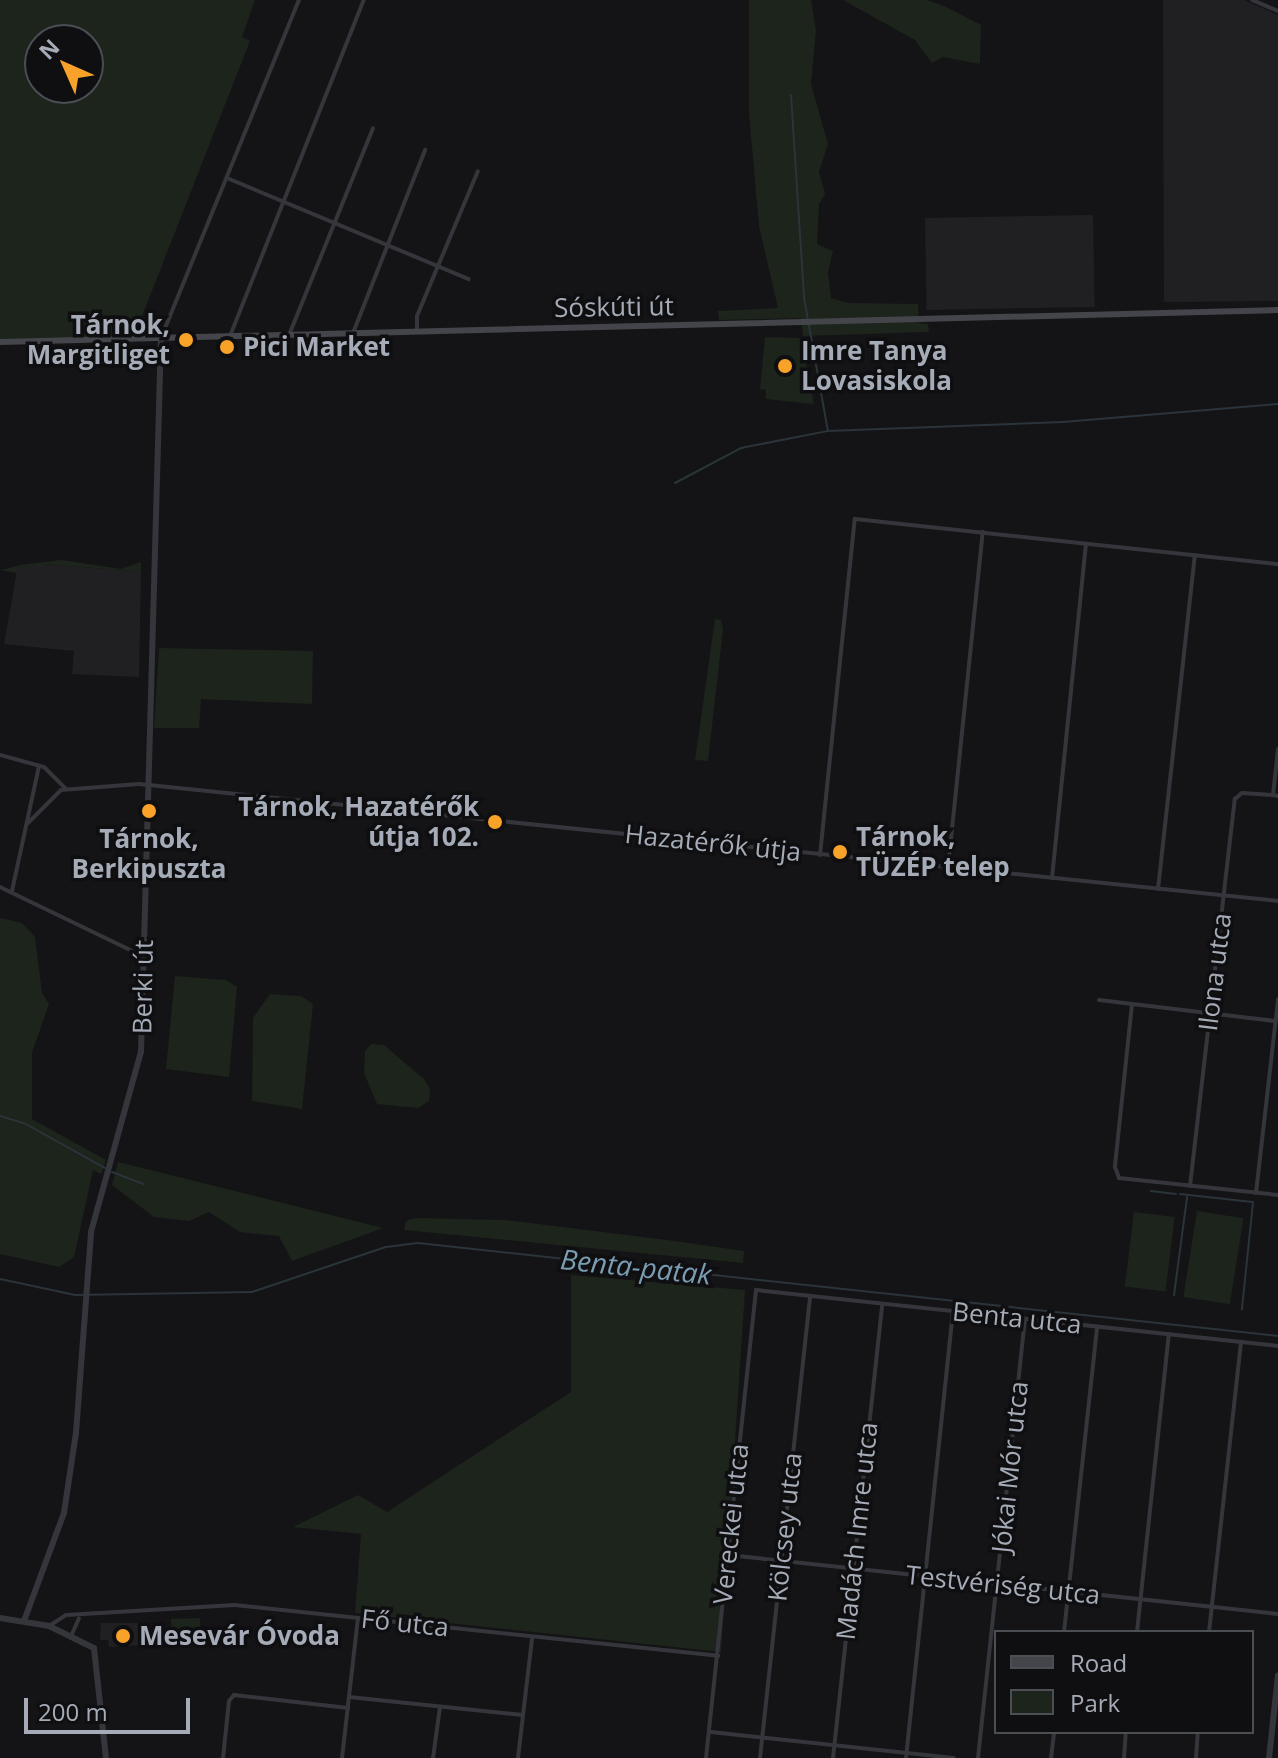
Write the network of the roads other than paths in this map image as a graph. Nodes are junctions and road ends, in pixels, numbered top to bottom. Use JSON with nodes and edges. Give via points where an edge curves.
{"nodes":[{"id":1,"x":299,"y":0,"type":"edge"},
{"id":2,"x":364,"y":0,"type":"edge"},
{"id":3,"x":1252,"y":0,"type":"edge"},
{"id":4,"x":1278,"y":11,"type":"edge"},
{"id":5,"x":373,"y":128,"type":"dead end"},
{"id":6,"x":425,"y":150,"type":"dead end"},
{"id":7,"x":478,"y":171,"type":"dead end"},
{"id":8,"x":227,"y":178,"type":"junction"},
{"id":9,"x":282,"y":201,"type":"junction"},
{"id":10,"x":334,"y":222,"type":"junction"},
{"id":11,"x":386,"y":244,"type":"junction"},
{"id":12,"x":438,"y":266,"type":"junction"},
{"id":13,"x":469,"y":279,"type":"dead end"},
{"id":14,"x":1278,"y":312,"type":"edge"},
{"id":15,"x":417,"y":332,"type":"junction"},
{"id":16,"x":353,"y":333,"type":"junction"},
{"id":17,"x":289,"y":335,"type":"junction"},
{"id":18,"x":230,"y":336,"type":"junction"},
{"id":19,"x":161,"y":338,"type":"junction"},
{"id":20,"x":0,"y":342,"type":"edge"},
{"id":21,"x":983,"y":532,"type":"junction"},
{"id":22,"x":1086,"y":544,"type":"junction"},
{"id":23,"x":1195,"y":555,"type":"junction"},
{"id":24,"x":1278,"y":564,"type":"edge"},
{"id":25,"x":1278,"y":749,"type":"edge"},
{"id":26,"x":0,"y":755,"type":"edge"},
{"id":27,"x":39,"y":766,"type":"junction"},
{"id":28,"x":147,"y":785,"type":"junction"},
{"id":29,"x":66,"y":789,"type":"junction"},
{"id":30,"x":1275,"y":796,"type":"edge"},
{"id":31,"x":28,"y":823,"type":"junction"},
{"id":32,"x":820,"y":855,"type":"junction"},
{"id":33,"x":948,"y":868,"type":"junction"},
{"id":34,"x":1052,"y":878,"type":"junction"},
{"id":35,"x":0,"y":887,"type":"edge"},
{"id":36,"x":1158,"y":889,"type":"junction"},
{"id":37,"x":12,"y":891,"type":"junction"},
{"id":38,"x":1223,"y":896,"type":"junction"},
{"id":39,"x":1278,"y":901,"type":"edge"},
{"id":40,"x":143,"y":956,"type":"junction"},
{"id":41,"x":1278,"y":999,"type":"edge"},
{"id":42,"x":1099,"y":1000,"type":"dead end"},
{"id":43,"x":1132,"y":1004,"type":"junction"},
{"id":44,"x":1210,"y":1015,"type":"junction"},
{"id":45,"x":1277,"y":1021,"type":"edge"},
{"id":46,"x":1190,"y":1186,"type":"junction"},
{"id":47,"x":1256,"y":1193,"type":"junction"},
{"id":48,"x":1278,"y":1195,"type":"edge"},
{"id":49,"x":756,"y":1290,"type":"joint"},
{"id":50,"x":810,"y":1296,"type":"junction"},
{"id":51,"x":882,"y":1304,"type":"junction"},
{"id":52,"x":953,"y":1312,"type":"junction"},
{"id":53,"x":1025,"y":1319,"type":"junction"},
{"id":54,"x":1097,"y":1327,"type":"junction"},
{"id":55,"x":1169,"y":1334,"type":"junction"},
{"id":56,"x":1241,"y":1342,"type":"junction"},
{"id":57,"x":1278,"y":1346,"type":"edge"},
{"id":58,"x":728,"y":1555,"type":"junction"},
{"id":59,"x":782,"y":1561,"type":"junction"},
{"id":60,"x":853,"y":1568,"type":"junction"},
{"id":61,"x":926,"y":1576,"type":"junction"},
{"id":62,"x":997,"y":1584,"type":"junction"},
{"id":63,"x":1069,"y":1592,"type":"junction"},
{"id":64,"x":1141,"y":1600,"type":"junction"},
{"id":65,"x":1212,"y":1607,"type":"junction"},
{"id":66,"x":1278,"y":1614,"type":"edge"},
{"id":67,"x":79,"y":1617,"type":"junction"},
{"id":68,"x":0,"y":1618,"type":"edge"},
{"id":69,"x":358,"y":1618,"type":"junction"},
{"id":70,"x":24,"y":1621,"type":"junction"},
{"id":71,"x":49,"y":1626,"type":"junction"},
{"id":72,"x":1064,"y":1630,"type":"edge"},
{"id":73,"x":1137,"y":1630,"type":"edge"},
{"id":74,"x":1209,"y":1630,"type":"edge"},
{"id":75,"x":72,"y":1634,"type":"junction"},
{"id":76,"x":532,"y":1638,"type":"junction"},
{"id":77,"x":718,"y":1656,"type":"junction"},
{"id":78,"x":1278,"y":1675,"type":"edge"},
{"id":79,"x":349,"y":1697,"type":"junction"},
{"id":80,"x":440,"y":1707,"type":"junction"},
{"id":81,"x":348,"y":1708,"type":"junction"},
{"id":82,"x":523,"y":1715,"type":"junction"},
{"id":83,"x":711,"y":1732,"type":"junction"},
{"id":84,"x":1054,"y":1734,"type":"edge"},
{"id":85,"x":1126,"y":1734,"type":"edge"},
{"id":86,"x":1198,"y":1734,"type":"edge"},
{"id":87,"x":762,"y":1738,"type":"junction"},
{"id":88,"x":834,"y":1745,"type":"junction"},
{"id":89,"x":906,"y":1755,"type":"edge"},
{"id":90,"x":106,"y":1758,"type":"edge"},
{"id":91,"x":223,"y":1758,"type":"edge"},
{"id":92,"x":342,"y":1758,"type":"edge"},
{"id":93,"x":433,"y":1758,"type":"edge"},
{"id":94,"x":518,"y":1758,"type":"edge"},
{"id":95,"x":706,"y":1758,"type":"edge"},
{"id":96,"x":760,"y":1758,"type":"edge"},
{"id":97,"x":833,"y":1758,"type":"edge"},
{"id":98,"x":954,"y":1758,"type":"edge"},
{"id":99,"x":978,"y":1758,"type":"edge"},
{"id":100,"x":1051,"y":1758,"type":"edge"},
{"id":101,"x":1124,"y":1758,"type":"edge"},
{"id":102,"x":1196,"y":1758,"type":"edge"},
{"id":103,"x":1269,"y":1758,"type":"edge"}],
"edges":[{"from":1,"to":8,"type":"street"},
{"from":2,"to":9,"type":"street"},
{"from":3,"to":4,"type":"street"},
{"from":5,"to":10,"type":"street"},
{"from":6,"to":11,"type":"street"},
{"from":7,"to":12,"type":"street"},
{"from":8,"to":9,"type":"street"},
{"from":8,"to":19,"type":"street"},
{"from":9,"to":10,"type":"street"},
{"from":9,"to":18,"type":"street"},
{"from":10,"to":11,"type":"street"},
{"from":10,"to":17,"type":"street"},
{"from":11,"to":12,"type":"street"},
{"from":11,"to":16,"type":"street"},
{"from":12,"to":13,"type":"street"},
{"from":12,"to":15,"type":"street","via":[[417,316]]},
{"from":14,"to":15,"type":"main road","name":"Sóskúti út"},
{"from":15,"to":16,"type":"main road","name":"Sóskúti út"},
{"from":16,"to":17,"type":"main road","name":"Sóskúti út"},
{"from":17,"to":18,"type":"main road","name":"Sóskúti út"},
{"from":18,"to":19,"type":"main road","name":"Sóskúti út"},
{"from":19,"to":20,"type":"main road","name":"Sóskúti út"},
{"from":19,"to":28,"type":"street","name":"Berki út"},
{"from":21,"to":22,"type":"street"},
{"from":21,"to":32,"type":"street","via":[[855,519]]},
{"from":21,"to":33,"type":"street"},
{"from":22,"to":23,"type":"street"},
{"from":22,"to":34,"type":"street"},
{"from":23,"to":24,"type":"street"},
{"from":23,"to":36,"type":"street"},
{"from":25,"to":30,"type":"street"},
{"from":26,"to":27,"type":"street"},
{"from":27,"to":29,"type":"street"},
{"from":27,"to":31,"type":"street"},
{"from":28,"to":29,"type":"street","name":"Hazatérők útja"},
{"from":28,"to":32,"type":"street","name":"Hazatérők útja"},
{"from":28,"to":40,"type":"street","name":"Berki út"},
{"from":29,"to":31,"type":"street","via":[[50,795]]},
{"from":30,"to":38,"type":"street","name":"Ilona utca","via":[[1236,796]]},
{"from":31,"to":37,"type":"street"},
{"from":32,"to":33,"type":"street","name":"Hazatérők útja"},
{"from":33,"to":34,"type":"street","name":"Hazatérők útja"},
{"from":34,"to":36,"type":"street","name":"Hazatérők útja"},
{"from":35,"to":37,"type":"street"},
{"from":36,"to":38,"type":"street","name":"Hazatérők útja"},
{"from":37,"to":40,"type":"street"},
{"from":38,"to":39,"type":"street","name":"Hazatérők útja"},
{"from":38,"to":44,"type":"street","name":"Ilona utca"},
{"from":40,"to":70,"type":"street","name":"Berki út","via":[[140,1062],[95,1213],[84,1288],[69,1489],[54,1547]]},
{"from":41,"to":45,"type":"street"},
{"from":42,"to":43,"type":"street"},
{"from":43,"to":44,"type":"street"},
{"from":43,"to":46,"type":"street","via":[[1115,1167],[1119,1178]]},
{"from":44,"to":45,"type":"street"},
{"from":44,"to":46,"type":"street","name":"Ilona utca"},
{"from":45,"to":47,"type":"street"},
{"from":46,"to":47,"type":"street"},
{"from":47,"to":48,"type":"street"},
{"from":49,"to":50,"type":"street","name":"Benta utca"},
{"from":49,"to":58,"type":"street","name":"Vereckei utca"},
{"from":50,"to":51,"type":"street","name":"Benta utca"},
{"from":50,"to":59,"type":"street","name":"Kölcsey utca"},
{"from":51,"to":52,"type":"street","name":"Benta utca"},
{"from":51,"to":60,"type":"street","name":"Madách Imre utca"},
{"from":52,"to":53,"type":"street","name":"Benta utca"},
{"from":52,"to":61,"type":"street"},
{"from":53,"to":54,"type":"street","name":"Benta utca"},
{"from":53,"to":62,"type":"street","name":"Jókai Mór utca"},
{"from":54,"to":55,"type":"street","name":"Benta utca"},
{"from":54,"to":63,"type":"street"},
{"from":55,"to":56,"type":"street","name":"Benta utca"},
{"from":55,"to":64,"type":"street"},
{"from":56,"to":57,"type":"street","name":"Benta utca"},
{"from":56,"to":65,"type":"street"},
{"from":58,"to":59,"type":"street","name":"Testvériség utca"},
{"from":58,"to":77,"type":"street","name":"Vereckei utca"},
{"from":59,"to":60,"type":"street","name":"Testvériség utca"},
{"from":59,"to":87,"type":"street","name":"Kölcsey utca"},
{"from":60,"to":61,"type":"street","name":"Testvériség utca"},
{"from":60,"to":88,"type":"street","name":"Madách Imre utca"},
{"from":61,"to":62,"type":"street","name":"Testvériség utca"},
{"from":61,"to":89,"type":"street"},
{"from":62,"to":63,"type":"street","name":"Testvériség utca"},
{"from":62,"to":99,"type":"street","name":"Jókai Mór utca"},
{"from":63,"to":64,"type":"street","name":"Testvériség utca"},
{"from":63,"to":72,"type":"street"},
{"from":64,"to":65,"type":"street","name":"Testvériség utca"},
{"from":64,"to":73,"type":"street"},
{"from":65,"to":66,"type":"street","name":"Testvériség utca"},
{"from":65,"to":74,"type":"street"},
{"from":67,"to":69,"type":"street","name":"Fő utca","via":[[235,1605]]},
{"from":67,"to":71,"type":"street","name":"Fő utca","via":[[60,1617]]},
{"from":67,"to":75,"type":"street"},
{"from":68,"to":70,"type":"street","name":"Fő utca"},
{"from":69,"to":76,"type":"street","name":"Fő utca"},
{"from":69,"to":79,"type":"street"},
{"from":70,"to":71,"type":"street","name":"Fő utca"},
{"from":71,"to":75,"type":"street"},
{"from":75,"to":90,"type":"street","via":[[89,1642],[99,1660]]},
{"from":76,"to":77,"type":"street","name":"Fő utca"},
{"from":76,"to":82,"type":"street"},
{"from":77,"to":83,"type":"street","name":"Vereckei utca"},
{"from":78,"to":103,"type":"street"},
{"from":79,"to":80,"type":"street"},
{"from":79,"to":81,"type":"street"},
{"from":80,"to":82,"type":"street"},
{"from":80,"to":93,"type":"street"},
{"from":81,"to":91,"type":"street","via":[[232,1696]]},
{"from":81,"to":92,"type":"street"},
{"from":82,"to":94,"type":"street"},
{"from":83,"to":87,"type":"street"},
{"from":83,"to":95,"type":"street","name":"Vereckei utca"},
{"from":84,"to":100,"type":"street"},
{"from":85,"to":101,"type":"street"},
{"from":86,"to":102,"type":"street"},
{"from":87,"to":88,"type":"street"},
{"from":87,"to":96,"type":"street","name":"Kölcsey utca"},
{"from":88,"to":89,"type":"street"},
{"from":88,"to":97,"type":"street","name":"Madách Imre utca"},
{"from":89,"to":98,"type":"street"}]}
